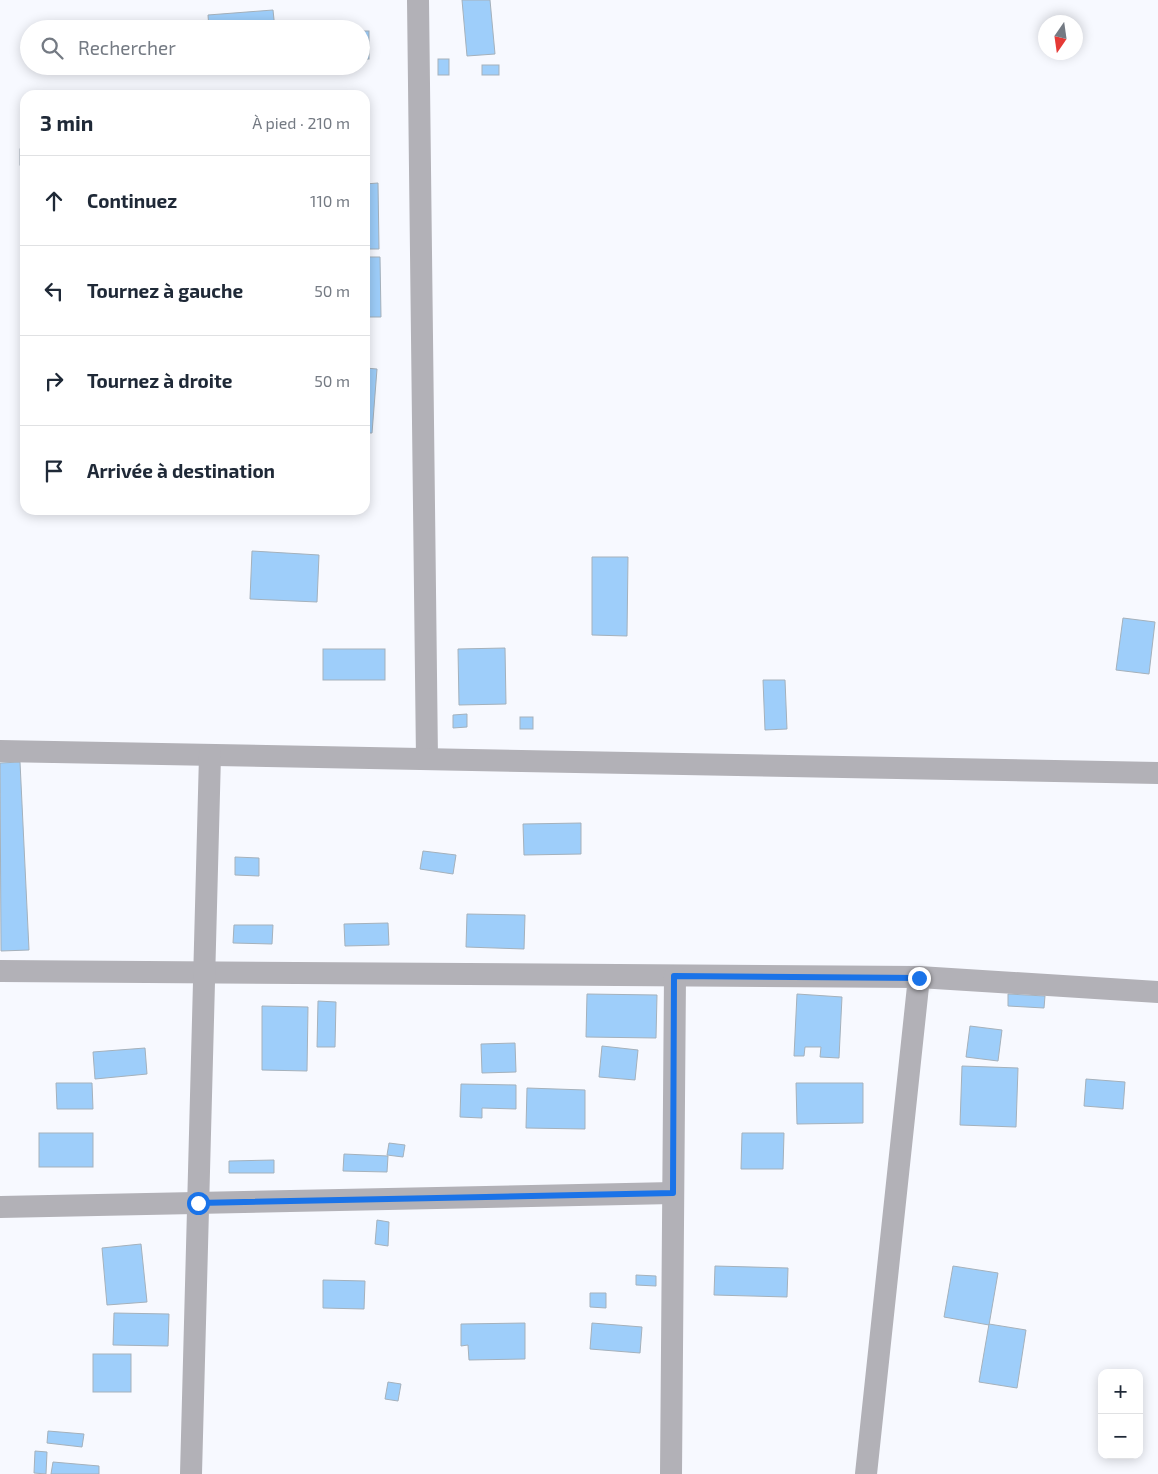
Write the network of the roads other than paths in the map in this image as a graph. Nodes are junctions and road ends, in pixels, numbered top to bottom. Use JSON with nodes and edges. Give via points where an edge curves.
{"nodes":[{"id":1,"x":418,"y":0,"type":"edge"},
{"id":2,"x":0,"y":751,"type":"edge"},
{"id":3,"x":210,"y":755,"type":"junction"},
{"id":4,"x":426,"y":759,"type":"junction"},
{"id":5,"x":1158,"y":772,"type":"edge"},
{"id":6,"x":0,"y":971,"type":"edge"},
{"id":7,"x":204,"y":972,"type":"junction"},
{"id":8,"x":674,"y":976,"type":"junction"},
{"id":9,"x":919,"y":978,"type":"junction"},
{"id":10,"x":1158,"y":992,"type":"edge"},
{"id":11,"x":673,"y":1193,"type":"junction"},
{"id":12,"x":198,"y":1203,"type":"junction"},
{"id":13,"x":0,"y":1207,"type":"edge"},
{"id":14,"x":191,"y":1474,"type":"edge"},
{"id":15,"x":671,"y":1474,"type":"edge"},
{"id":16,"x":866,"y":1474,"type":"edge"}],
"edges":[{"from":1,"to":4,"type":"street"},
{"from":2,"to":3,"type":"street"},
{"from":3,"to":4,"type":"street"},
{"from":3,"to":7,"type":"street"},
{"from":4,"to":5,"type":"street"},
{"from":6,"to":7,"type":"street"},
{"from":7,"to":8,"type":"street"},
{"from":7,"to":12,"type":"street"},
{"from":8,"to":9,"type":"street"},
{"from":8,"to":11,"type":"street"},
{"from":9,"to":10,"type":"street"},
{"from":9,"to":16,"type":"street"},
{"from":11,"to":12,"type":"street"},
{"from":11,"to":15,"type":"street"},
{"from":12,"to":13,"type":"street"},
{"from":12,"to":14,"type":"street"}]}
